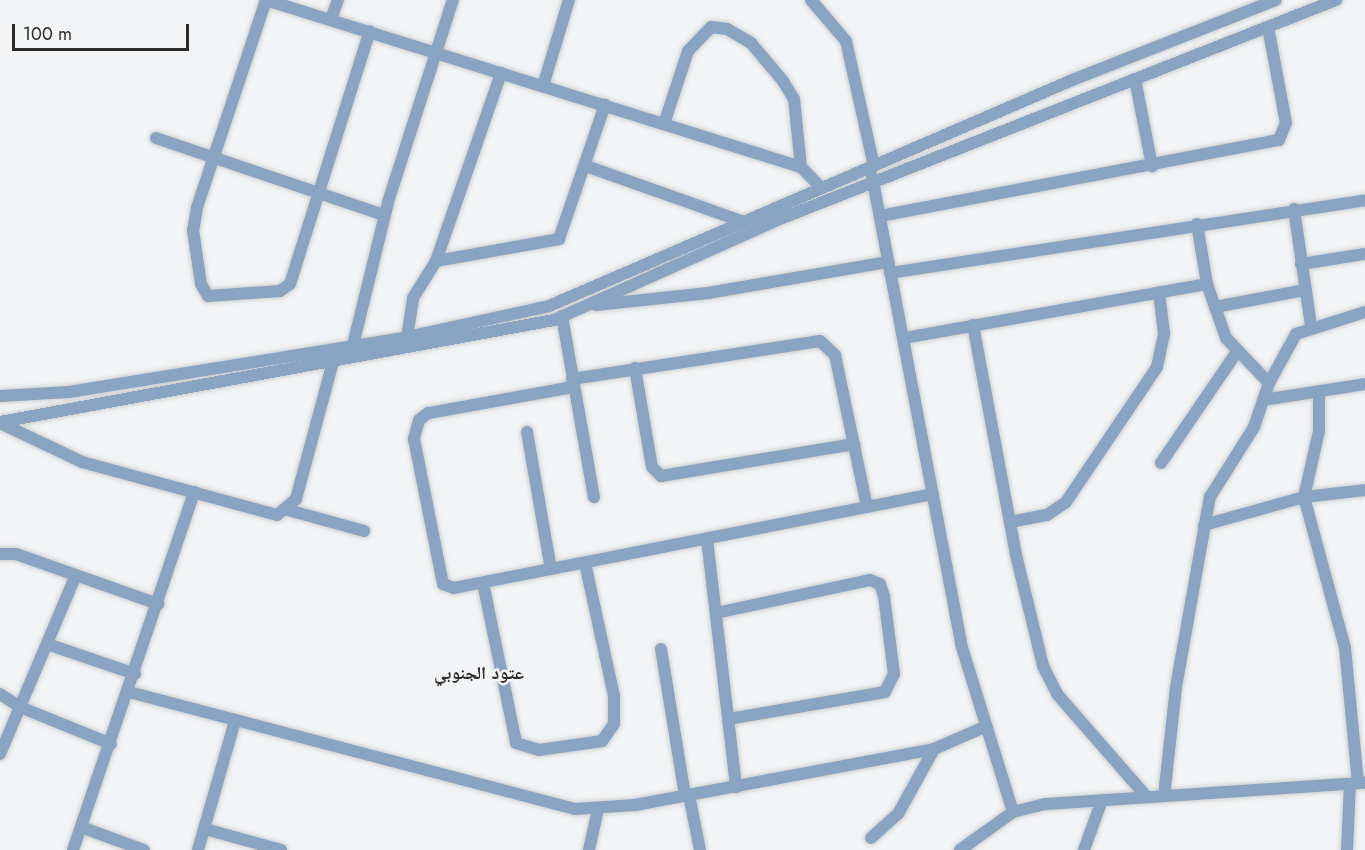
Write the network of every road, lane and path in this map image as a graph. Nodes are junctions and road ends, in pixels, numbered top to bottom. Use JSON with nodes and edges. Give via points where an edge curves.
{"nodes":[{"id":1,"x":266,"y":0,"type":"edge"},
{"id":2,"x":338,"y":0,"type":"edge"},
{"id":3,"x":453,"y":0,"type":"edge"},
{"id":4,"x":570,"y":0,"type":"edge"},
{"id":5,"x":811,"y":0,"type":"edge"},
{"id":6,"x":1276,"y":0,"type":"edge"},
{"id":7,"x":1336,"y":0,"type":"edge"},
{"id":8,"x":331,"y":19,"type":"junction"},
{"id":9,"x":1268,"y":27,"type":"junction"},
{"id":10,"x":370,"y":31,"type":"junction"},
{"id":11,"x":437,"y":53,"type":"junction"},
{"id":12,"x":501,"y":73,"type":"junction"},
{"id":13,"x":1135,"y":79,"type":"junction"},
{"id":14,"x":543,"y":86,"type":"junction"},
{"id":15,"x":605,"y":105,"type":"junction"},
{"id":16,"x":664,"y":124,"type":"junction"},
{"id":17,"x":156,"y":138,"type":"dead end"},
{"id":18,"x":211,"y":157,"type":"junction"},
{"id":19,"x":586,"y":166,"type":"junction"},
{"id":20,"x":872,"y":166,"type":"junction"},
{"id":21,"x":1152,"y":166,"type":"junction"},
{"id":22,"x":801,"y":167,"type":"junction"},
{"id":23,"x":874,"y":182,"type":"junction"},
{"id":24,"x":821,"y":188,"type":"junction"},
{"id":25,"x":316,"y":192,"type":"junction"},
{"id":26,"x":1365,"y":200,"type":"edge"},
{"id":27,"x":1294,"y":209,"type":"junction"},
{"id":28,"x":384,"y":215,"type":"junction"},
{"id":29,"x":880,"y":216,"type":"junction"},
{"id":30,"x":744,"y":222,"type":"junction"},
{"id":31,"x":1197,"y":224,"type":"junction"},
{"id":32,"x":1365,"y":254,"type":"edge"},
{"id":33,"x":436,"y":261,"type":"junction"},
{"id":34,"x":1301,"y":264,"type":"junction"},
{"id":35,"x":889,"y":268,"type":"junction"},
{"id":36,"x":1207,"y":284,"type":"junction"},
{"id":37,"x":1305,"y":290,"type":"junction"},
{"id":38,"x":1159,"y":292,"type":"junction"},
{"id":39,"x":584,"y":306,"type":"junction"},
{"id":40,"x":1215,"y":307,"type":"junction"},
{"id":41,"x":1365,"y":312,"type":"edge"},
{"id":42,"x":562,"y":316,"type":"junction"},
{"id":43,"x":973,"y":325,"type":"junction"},
{"id":44,"x":1311,"y":325,"type":"junction"},
{"id":45,"x":407,"y":337,"type":"junction"},
{"id":46,"x":904,"y":338,"type":"junction"},
{"id":47,"x":353,"y":345,"type":"junction"},
{"id":48,"x":1236,"y":353,"type":"junction"},
{"id":49,"x":333,"y":362,"type":"junction"},
{"id":50,"x":635,"y":368,"type":"junction"},
{"id":51,"x":573,"y":383,"type":"junction"},
{"id":52,"x":1269,"y":383,"type":"junction"},
{"id":53,"x":1365,"y":384,"type":"edge"},
{"id":54,"x":1319,"y":391,"type":"junction"},
{"id":55,"x":0,"y":396,"type":"edge"},
{"id":56,"x":1263,"y":400,"type":"junction"},
{"id":57,"x":0,"y":422,"type":"edge"},
{"id":58,"x":526,"y":432,"type":"dead end"},
{"id":59,"x":854,"y":444,"type":"junction"},
{"id":60,"x":1161,"y":463,"type":"dead end"},
{"id":61,"x":1365,"y":490,"type":"edge"},
{"id":62,"x":194,"y":492,"type":"junction"},
{"id":63,"x":933,"y":494,"type":"junction"},
{"id":64,"x":594,"y":497,"type":"dead end"},
{"id":65,"x":1304,"y":497,"type":"junction"},
{"id":66,"x":867,"y":507,"type":"junction"},
{"id":67,"x":288,"y":510,"type":"junction"},
{"id":68,"x":1010,"y":522,"type":"junction"},
{"id":69,"x":1204,"y":525,"type":"junction"},
{"id":70,"x":364,"y":531,"type":"dead end"},
{"id":71,"x":707,"y":539,"type":"junction"},
{"id":72,"x":0,"y":554,"type":"edge"},
{"id":73,"x":585,"y":563,"type":"junction"},
{"id":74,"x":551,"y":569,"type":"junction"},
{"id":75,"x":76,"y":575,"type":"junction"},
{"id":76,"x":483,"y":583,"type":"junction"},
{"id":77,"x":158,"y":604,"type":"junction"},
{"id":78,"x":716,"y":613,"type":"junction"},
{"id":79,"x":47,"y":644,"type":"junction"},
{"id":80,"x":661,"y":649,"type":"dead end"},
{"id":81,"x":135,"y":674,"type":"junction"},
{"id":82,"x":129,"y":692,"type":"junction"},
{"id":83,"x":0,"y":694,"type":"edge"},
{"id":84,"x":20,"y":707,"type":"junction"},
{"id":85,"x":729,"y":719,"type":"junction"},
{"id":86,"x":235,"y":721,"type":"junction"},
{"id":87,"x":984,"y":727,"type":"junction"},
{"id":88,"x":111,"y":744,"type":"junction"},
{"id":89,"x":934,"y":749,"type":"junction"},
{"id":90,"x":0,"y":754,"type":"edge"},
{"id":91,"x":1358,"y":783,"type":"edge"},
{"id":92,"x":736,"y":787,"type":"junction"},
{"id":93,"x":687,"y":796,"type":"junction"},
{"id":94,"x":1164,"y":796,"type":"junction"},
{"id":95,"x":1147,"y":797,"type":"junction"},
{"id":96,"x":1102,"y":800,"type":"junction"},
{"id":97,"x":598,"y":809,"type":"junction"},
{"id":98,"x":1014,"y":812,"type":"junction"},
{"id":99,"x":81,"y":827,"type":"junction"},
{"id":100,"x":204,"y":829,"type":"junction"},
{"id":101,"x":871,"y":838,"type":"dead end"},
{"id":102,"x":73,"y":850,"type":"edge"},
{"id":103,"x":144,"y":850,"type":"edge"},
{"id":104,"x":198,"y":850,"type":"edge"},
{"id":105,"x":281,"y":850,"type":"edge"},
{"id":106,"x":589,"y":850,"type":"edge"},
{"id":107,"x":700,"y":850,"type":"edge"},
{"id":108,"x":960,"y":850,"type":"edge"},
{"id":109,"x":1084,"y":850,"type":"edge"},
{"id":110,"x":1347,"y":850,"type":"edge"}],
"edges":[{"from":1,"to":8,"type":"street"},
{"from":1,"to":18,"type":"street"},
{"from":2,"to":8,"type":"street"},
{"from":3,"to":11,"type":"street"},
{"from":4,"to":14,"type":"street"},
{"from":5,"to":20,"type":"street","via":[[846,40]]},
{"from":6,"to":20,"type":"street"},
{"from":7,"to":9,"type":"street"},
{"from":8,"to":10,"type":"street"},
{"from":9,"to":13,"type":"street"},
{"from":9,"to":21,"type":"street","via":[[1286,123],[1279,140]]},
{"from":10,"to":11,"type":"street"},
{"from":10,"to":25,"type":"street"},
{"from":11,"to":12,"type":"street"},
{"from":11,"to":28,"type":"street"},
{"from":12,"to":14,"type":"street"},
{"from":12,"to":33,"type":"street"},
{"from":13,"to":21,"type":"street"},
{"from":13,"to":23,"type":"street"},
{"from":14,"to":15,"type":"street"},
{"from":15,"to":16,"type":"street"},
{"from":15,"to":19,"type":"street"},
{"from":16,"to":22,"type":"street"},
{"from":16,"to":22,"type":"street","via":[[688,51],[711,27],[727,29],[769,60],[794,99]]},
{"from":17,"to":18,"type":"street"},
{"from":18,"to":25,"type":"street"},
{"from":18,"to":25,"type":"street","via":[[194,230],[201,284],[208,296],[280,291],[290,284]]},
{"from":19,"to":30,"type":"street"},
{"from":19,"to":33,"type":"street","via":[[559,239]]},
{"from":20,"to":23,"type":"street"},
{"from":20,"to":24,"type":"street"},
{"from":21,"to":29,"type":"street"},
{"from":22,"to":24,"type":"street"},
{"from":23,"to":29,"type":"street"},
{"from":23,"to":39,"type":"street"},
{"from":24,"to":30,"type":"street"},
{"from":25,"to":28,"type":"street"},
{"from":26,"to":27,"type":"street"},
{"from":27,"to":31,"type":"street"},
{"from":27,"to":34,"type":"street"},
{"from":28,"to":47,"type":"street"},
{"from":29,"to":35,"type":"street"},
{"from":30,"to":45,"type":"street","via":[[549,306]]},
{"from":31,"to":35,"type":"street"},
{"from":31,"to":36,"type":"street"},
{"from":32,"to":34,"type":"street"},
{"from":33,"to":45,"type":"street","via":[[413,298]]},
{"from":34,"to":37,"type":"street"},
{"from":35,"to":39,"type":"street"},
{"from":35,"to":46,"type":"street"},
{"from":36,"to":38,"type":"street"},
{"from":36,"to":40,"type":"street"},
{"from":37,"to":40,"type":"street"},
{"from":37,"to":44,"type":"street"},
{"from":38,"to":43,"type":"street"},
{"from":38,"to":68,"type":"street","via":[[1164,334],[1156,367],[1066,502],[1047,515]]},
{"from":39,"to":42,"type":"street"},
{"from":40,"to":48,"type":"street"},
{"from":41,"to":44,"type":"street"},
{"from":42,"to":49,"type":"street"},
{"from":42,"to":51,"type":"street"},
{"from":43,"to":46,"type":"street"},
{"from":43,"to":68,"type":"street"},
{"from":44,"to":52,"type":"street","via":[[1296,334]]},
{"from":45,"to":47,"type":"street"},
{"from":46,"to":63,"type":"street"},
{"from":47,"to":55,"type":"street","via":[[69,392]]},
{"from":48,"to":52,"type":"street"},
{"from":48,"to":60,"type":"street"},
{"from":49,"to":57,"type":"street"},
{"from":49,"to":67,"type":"street"},
{"from":50,"to":51,"type":"street"},
{"from":50,"to":59,"type":"street","via":[[820,341],[835,355]]},
{"from":50,"to":59,"type":"street","via":[[652,467],[661,476]]},
{"from":51,"to":64,"type":"street"},
{"from":51,"to":76,"type":"street","via":[[428,413],[418,420],[414,440],[443,584],[454,588]]},
{"from":52,"to":56,"type":"street"},
{"from":53,"to":54,"type":"street"},
{"from":54,"to":56,"type":"street"},
{"from":54,"to":65,"type":"street","via":[[1319,431]]},
{"from":56,"to":69,"type":"street","via":[[1254,427],[1210,497]]},
{"from":57,"to":62,"type":"street","via":[[82,462]]},
{"from":58,"to":74,"type":"street"},
{"from":59,"to":66,"type":"street"},
{"from":61,"to":65,"type":"street"},
{"from":62,"to":67,"type":"street","via":[[277,514]]},
{"from":62,"to":77,"type":"street"},
{"from":63,"to":66,"type":"street"},
{"from":63,"to":87,"type":"street"},
{"from":65,"to":69,"type":"street"},
{"from":65,"to":91,"type":"street","via":[[1345,648]]},
{"from":66,"to":71,"type":"street"},
{"from":67,"to":70,"type":"street"},
{"from":68,"to":95,"type":"street","via":[[1043,666],[1057,694]]},
{"from":69,"to":94,"type":"street"},
{"from":71,"to":73,"type":"street"},
{"from":71,"to":78,"type":"street"},
{"from":72,"to":75,"type":"street","via":[[16,554]]},
{"from":73,"to":74,"type":"street"},
{"from":73,"to":76,"type":"street","via":[[614,696],[614,724],[602,741],[539,750],[516,743]]},
{"from":74,"to":76,"type":"street"},
{"from":75,"to":77,"type":"street"},
{"from":75,"to":79,"type":"street"},
{"from":77,"to":81,"type":"street"},
{"from":78,"to":85,"type":"street"},
{"from":78,"to":85,"type":"street","via":[[870,580],[880,584],[884,596],[894,674],[885,692]]},
{"from":79,"to":81,"type":"street"},
{"from":79,"to":84,"type":"street"},
{"from":80,"to":93,"type":"street"},
{"from":81,"to":82,"type":"street"},
{"from":82,"to":86,"type":"street"},
{"from":82,"to":88,"type":"street"},
{"from":83,"to":84,"type":"street"},
{"from":84,"to":88,"type":"street"},
{"from":84,"to":90,"type":"street"},
{"from":85,"to":92,"type":"street"},
{"from":86,"to":97,"type":"street","via":[[545,804]]},
{"from":86,"to":100,"type":"street"},
{"from":87,"to":89,"type":"street"},
{"from":87,"to":98,"type":"street"},
{"from":88,"to":99,"type":"street"},
{"from":89,"to":92,"type":"street"},
{"from":89,"to":101,"type":"street","via":[[898,814]]},
{"from":91,"to":94,"type":"street"},
{"from":91,"to":110,"type":"street"},
{"from":92,"to":93,"type":"street"},
{"from":93,"to":97,"type":"street"},
{"from":93,"to":107,"type":"street"},
{"from":94,"to":95,"type":"street"},
{"from":95,"to":96,"type":"street"},
{"from":96,"to":98,"type":"street"},
{"from":96,"to":109,"type":"street"},
{"from":97,"to":106,"type":"street"},
{"from":98,"to":108,"type":"street"},
{"from":99,"to":102,"type":"street"},
{"from":99,"to":103,"type":"street"},
{"from":100,"to":104,"type":"street"},
{"from":100,"to":105,"type":"street"}]}
